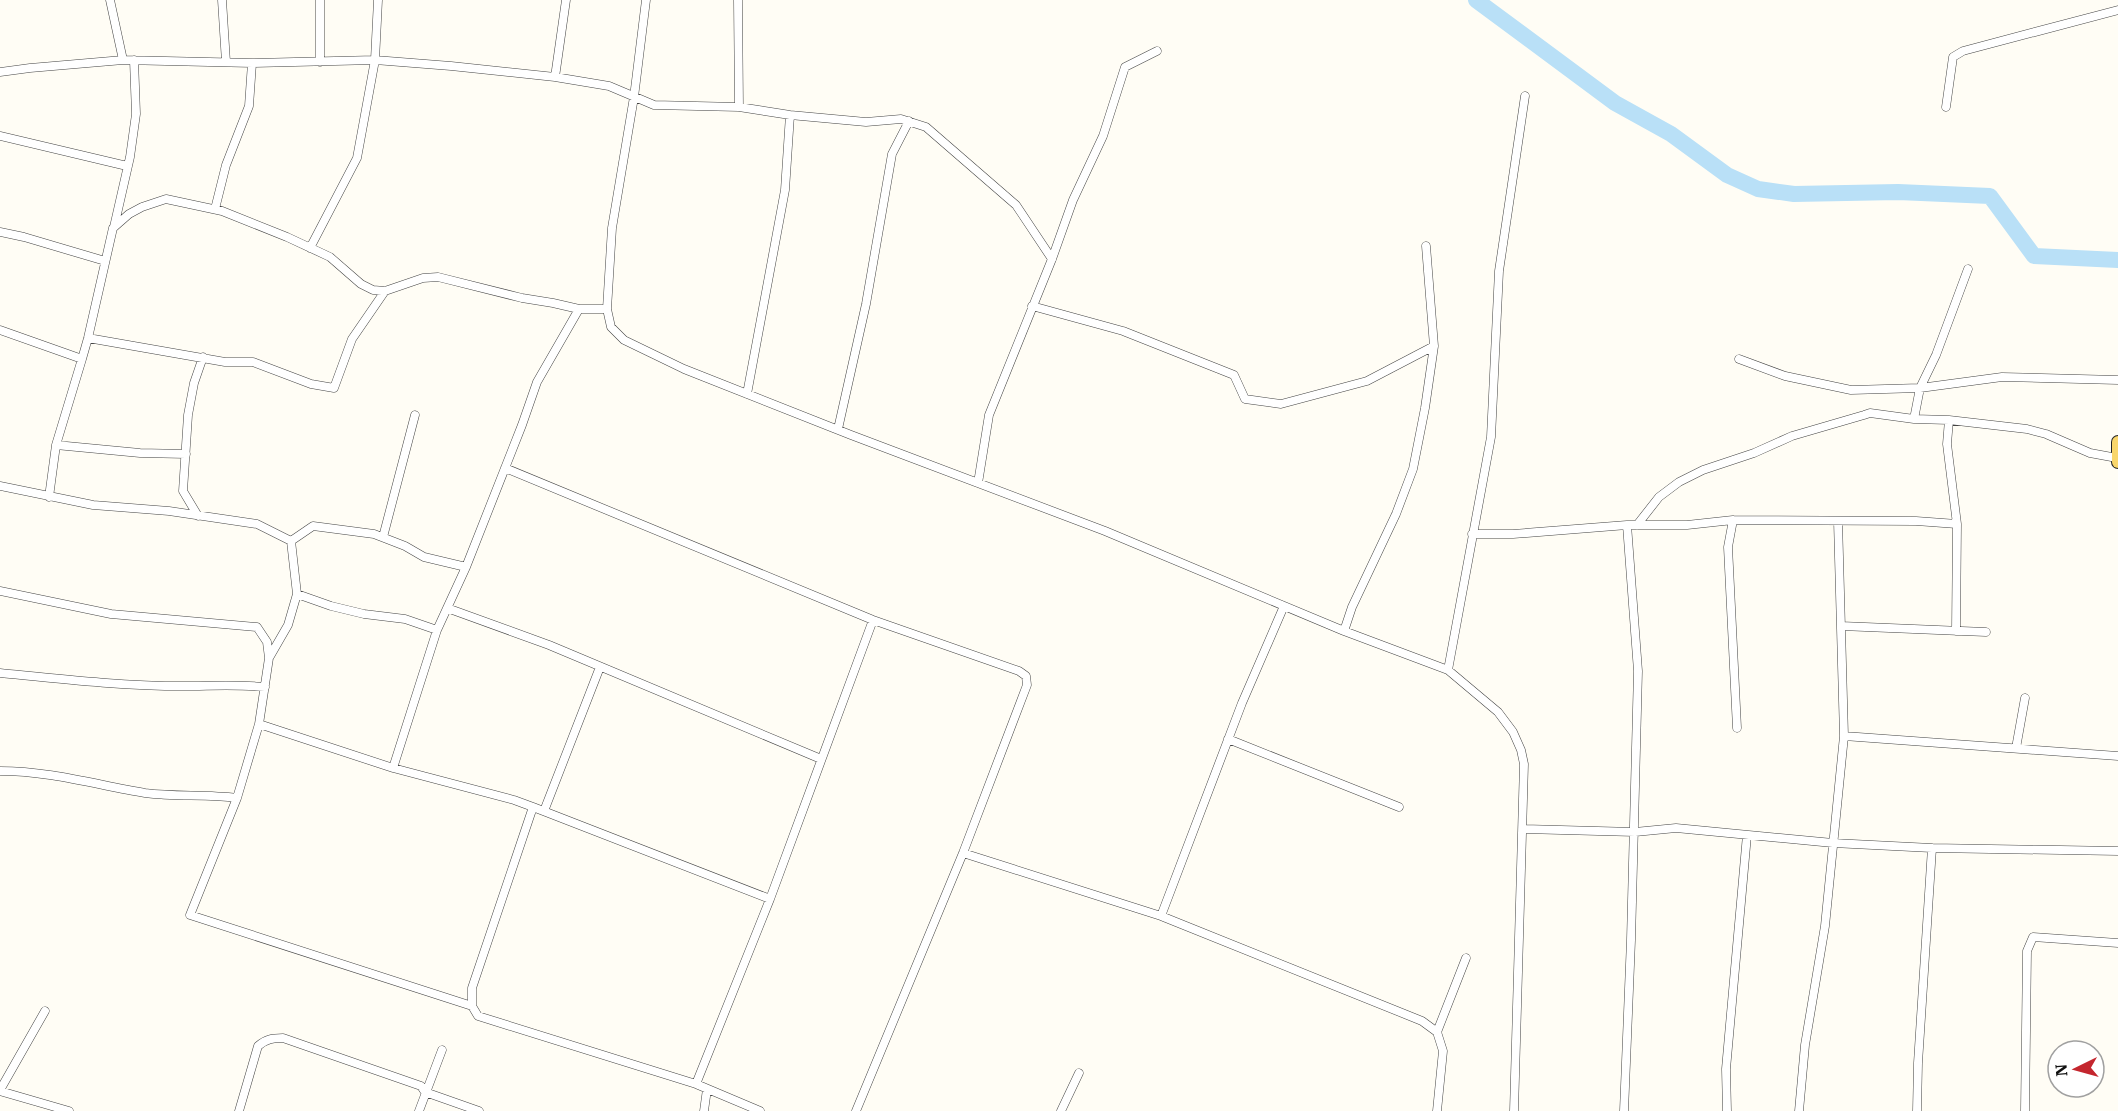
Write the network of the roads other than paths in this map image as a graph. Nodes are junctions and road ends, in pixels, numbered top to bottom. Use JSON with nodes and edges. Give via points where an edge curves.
{"nodes":[{"id":1,"x":110,"y":0,"type":"edge"},
{"id":2,"x":222,"y":0,"type":"edge"},
{"id":3,"x":320,"y":0,"type":"edge"},
{"id":4,"x":378,"y":0,"type":"edge"},
{"id":5,"x":566,"y":0,"type":"edge"},
{"id":6,"x":646,"y":0,"type":"edge"},
{"id":7,"x":738,"y":0,"type":"edge"},
{"id":8,"x":2118,"y":10,"type":"edge"},
{"id":9,"x":1157,"y":51,"type":"dead end"},
{"id":10,"x":123,"y":60,"type":"junction"},
{"id":11,"x":134,"y":60,"type":"junction"},
{"id":12,"x":375,"y":60,"type":"junction"},
{"id":13,"x":226,"y":62,"type":"junction"},
{"id":14,"x":320,"y":62,"type":"junction"},
{"id":15,"x":252,"y":63,"type":"junction"},
{"id":16,"x":0,"y":72,"type":"edge"},
{"id":17,"x":555,"y":77,"type":"junction"},
{"id":18,"x":1525,"y":96,"type":"dead end"},
{"id":19,"x":634,"y":97,"type":"junction"},
{"id":20,"x":739,"y":107,"type":"junction"},
{"id":21,"x":1946,"y":107,"type":"dead end"},
{"id":22,"x":790,"y":115,"type":"junction"},
{"id":23,"x":909,"y":121,"type":"junction"},
{"id":24,"x":0,"y":136,"type":"edge"},
{"id":25,"x":127,"y":166,"type":"junction"},
{"id":26,"x":215,"y":209,"type":"junction"},
{"id":27,"x":113,"y":228,"type":"junction"},
{"id":28,"x":0,"y":232,"type":"edge"},
{"id":29,"x":1426,"y":246,"type":"dead end"},
{"id":30,"x":310,"y":248,"type":"junction"},
{"id":31,"x":1052,"y":259,"type":"junction"},
{"id":32,"x":105,"y":261,"type":"junction"},
{"id":33,"x":1968,"y":269,"type":"dead end"},
{"id":34,"x":385,"y":291,"type":"junction"},
{"id":35,"x":1032,"y":306,"type":"junction"},
{"id":36,"x":579,"y":309,"type":"junction"},
{"id":37,"x":607,"y":309,"type":"junction"},
{"id":38,"x":0,"y":330,"type":"edge"},
{"id":39,"x":88,"y":338,"type":"junction"},
{"id":40,"x":1434,"y":346,"type":"junction"},
{"id":41,"x":203,"y":357,"type":"junction"},
{"id":42,"x":1739,"y":358,"type":"dead end"},
{"id":43,"x":82,"y":359,"type":"junction"},
{"id":44,"x":2118,"y":380,"type":"edge"},
{"id":45,"x":1920,"y":388,"type":"junction"},
{"id":46,"x":747,"y":394,"type":"junction"},
{"id":47,"x":415,"y":415,"type":"dead end"},
{"id":48,"x":1914,"y":419,"type":"junction"},
{"id":49,"x":1948,"y":420,"type":"junction"},
{"id":50,"x":838,"y":429,"type":"junction"},
{"id":51,"x":2118,"y":442,"type":"edge"},
{"id":52,"x":56,"y":445,"type":"junction"},
{"id":53,"x":186,"y":454,"type":"junction"},
{"id":54,"x":2118,"y":460,"type":"edge"},
{"id":55,"x":505,"y":468,"type":"junction"},
{"id":56,"x":978,"y":483,"type":"junction"},
{"id":57,"x":0,"y":486,"type":"edge"},
{"id":58,"x":49,"y":497,"type":"junction"},
{"id":59,"x":198,"y":516,"type":"junction"},
{"id":60,"x":1733,"y":520,"type":"junction"},
{"id":61,"x":1838,"y":521,"type":"junction"},
{"id":62,"x":1957,"y":524,"type":"junction"},
{"id":63,"x":1627,"y":525,"type":"junction"},
{"id":64,"x":1636,"y":525,"type":"junction"},
{"id":65,"x":1472,"y":534,"type":"junction"},
{"id":66,"x":383,"y":537,"type":"junction"},
{"id":67,"x":291,"y":541,"type":"junction"},
{"id":68,"x":466,"y":567,"type":"junction"},
{"id":69,"x":0,"y":591,"type":"edge"},
{"id":70,"x":297,"y":594,"type":"junction"},
{"id":71,"x":1284,"y":606,"type":"junction"},
{"id":72,"x":447,"y":608,"type":"junction"},
{"id":73,"x":873,"y":620,"type":"junction"},
{"id":74,"x":1840,"y":626,"type":"junction"},
{"id":75,"x":437,"y":630,"type":"junction"},
{"id":76,"x":1344,"y":632,"type":"junction"},
{"id":77,"x":1956,"y":632,"type":"junction"},
{"id":78,"x":1986,"y":632,"type":"dead end"},
{"id":79,"x":269,"y":658,"type":"junction"},
{"id":80,"x":600,"y":667,"type":"junction"},
{"id":81,"x":1448,"y":670,"type":"junction"},
{"id":82,"x":0,"y":673,"type":"edge"},
{"id":83,"x":265,"y":687,"type":"junction"},
{"id":84,"x":2025,"y":698,"type":"dead end"},
{"id":85,"x":260,"y":724,"type":"junction"},
{"id":86,"x":1737,"y":728,"type":"dead end"},
{"id":87,"x":1844,"y":736,"type":"junction"},
{"id":88,"x":1228,"y":739,"type":"junction"},
{"id":89,"x":2016,"y":748,"type":"junction"},
{"id":90,"x":2118,"y":756,"type":"edge"},
{"id":91,"x":821,"y":759,"type":"junction"},
{"id":92,"x":393,"y":768,"type":"junction"},
{"id":93,"x":0,"y":771,"type":"edge"},
{"id":94,"x":237,"y":798,"type":"junction"},
{"id":95,"x":533,"y":807,"type":"junction"},
{"id":96,"x":1399,"y":807,"type":"dead end"},
{"id":97,"x":544,"y":811,"type":"junction"},
{"id":98,"x":1524,"y":829,"type":"junction"},
{"id":99,"x":1635,"y":832,"type":"junction"},
{"id":100,"x":1747,"y":835,"type":"junction"},
{"id":101,"x":1833,"y":843,"type":"junction"},
{"id":102,"x":1932,"y":848,"type":"junction"},
{"id":103,"x":2118,"y":851,"type":"edge"},
{"id":104,"x":963,"y":853,"type":"junction"},
{"id":105,"x":770,"y":898,"type":"junction"},
{"id":106,"x":1161,"y":916,"type":"junction"},
{"id":107,"x":2118,"y":943,"type":"edge"},
{"id":108,"x":1466,"y":958,"type":"dead end"},
{"id":109,"x":472,"y":1006,"type":"junction"},
{"id":110,"x":45,"y":1011,"type":"dead end"},
{"id":111,"x":1437,"y":1032,"type":"junction"},
{"id":112,"x":442,"y":1050,"type":"dead end"},
{"id":113,"x":1079,"y":1073,"type":"dead end"},
{"id":114,"x":696,"y":1084,"type":"junction"},
{"id":115,"x":707,"y":1089,"type":"junction"},
{"id":116,"x":0,"y":1091,"type":"edge"},
{"id":117,"x":425,"y":1092,"type":"junction"},
{"id":118,"x":69,"y":1111,"type":"edge"},
{"id":119,"x":239,"y":1111,"type":"edge"},
{"id":120,"x":419,"y":1111,"type":"edge"},
{"id":121,"x":479,"y":1111,"type":"edge"},
{"id":122,"x":704,"y":1111,"type":"edge"},
{"id":123,"x":760,"y":1111,"type":"edge"},
{"id":124,"x":856,"y":1111,"type":"edge"},
{"id":125,"x":1061,"y":1111,"type":"edge"},
{"id":126,"x":1437,"y":1111,"type":"edge"},
{"id":127,"x":1514,"y":1111,"type":"edge"},
{"id":128,"x":1624,"y":1111,"type":"edge"},
{"id":129,"x":1727,"y":1111,"type":"edge"},
{"id":130,"x":1799,"y":1111,"type":"edge"},
{"id":131,"x":1917,"y":1111,"type":"edge"},
{"id":132,"x":2025,"y":1111,"type":"edge"}],
"edges":[{"from":1,"to":10,"type":"street"},
{"from":2,"to":13,"type":"street"},
{"from":3,"to":14,"type":"street"},
{"from":4,"to":12,"type":"street"},
{"from":5,"to":17,"type":"street"},
{"from":6,"to":19,"type":"street"},
{"from":7,"to":20,"type":"street"},
{"from":8,"to":21,"type":"street","via":[[1963,51],[1953,57]]},
{"from":9,"to":31,"type":"street","via":[[1125,67],[1102,136]]},
{"from":10,"to":11,"type":"street"},
{"from":10,"to":16,"type":"street"},
{"from":11,"to":13,"type":"street"},
{"from":11,"to":25,"type":"street","via":[[136,114]]},
{"from":12,"to":14,"type":"street"},
{"from":12,"to":17,"type":"street"},
{"from":12,"to":30,"type":"street","via":[[357,158]]},
{"from":13,"to":15,"type":"street"},
{"from":14,"to":15,"type":"street"},
{"from":15,"to":26,"type":"street","via":[[249,106],[226,165]]},
{"from":17,"to":19,"type":"street","via":[[609,86]]},
{"from":18,"to":65,"type":"street","via":[[1499,271],[1491,437]]},
{"from":19,"to":20,"type":"street","via":[[654,105]]},
{"from":19,"to":37,"type":"street","via":[[612,228]]},
{"from":20,"to":22,"type":"street"},
{"from":22,"to":23,"type":"street","via":[[866,122]]},
{"from":22,"to":46,"type":"street","via":[[785,190]]},
{"from":23,"to":31,"type":"street","via":[[926,127],[1016,205]]},
{"from":23,"to":50,"type":"street","via":[[892,154],[866,304]]},
{"from":24,"to":25,"type":"street"},
{"from":25,"to":27,"type":"street"},
{"from":26,"to":27,"type":"street","via":[[166,199],[129,214]]},
{"from":26,"to":30,"type":"street"},
{"from":27,"to":32,"type":"street"},
{"from":28,"to":32,"type":"street"},
{"from":29,"to":40,"type":"street"},
{"from":30,"to":34,"type":"street","via":[[330,257],[361,284]]},
{"from":31,"to":35,"type":"street"},
{"from":32,"to":39,"type":"street"},
{"from":33,"to":45,"type":"street"},
{"from":34,"to":36,"type":"street","via":[[438,277]]},
{"from":34,"to":41,"type":"street","via":[[352,339],[334,388],[311,384],[254,363]]},
{"from":35,"to":40,"type":"street","via":[[1123,331],[1234,375],[1245,399],[1281,404],[1367,381]]},
{"from":35,"to":56,"type":"street","via":[[989,415]]},
{"from":36,"to":37,"type":"street"},
{"from":36,"to":55,"type":"street","via":[[537,382]]},
{"from":37,"to":46,"type":"street","via":[[611,327],[624,340]]},
{"from":38,"to":43,"type":"street"},
{"from":39,"to":41,"type":"street"},
{"from":39,"to":43,"type":"street"},
{"from":40,"to":76,"type":"street","via":[[1413,469]]},
{"from":41,"to":53,"type":"street","via":[[188,415]]},
{"from":42,"to":45,"type":"street","via":[[1785,376],[1851,390]]},
{"from":43,"to":52,"type":"street"},
{"from":44,"to":45,"type":"street","via":[[2002,377]]},
{"from":45,"to":48,"type":"street"},
{"from":46,"to":50,"type":"street"},
{"from":47,"to":66,"type":"street"},
{"from":48,"to":49,"type":"street"},
{"from":48,"to":64,"type":"street","via":[[1864,415],[1792,436],[1679,482],[1659,497]]},
{"from":49,"to":54,"type":"street","via":[[2027,429]]},
{"from":49,"to":62,"type":"street","via":[[1947,444]]},
{"from":50,"to":56,"type":"street"},
{"from":51,"to":54,"type":"main road"},
{"from":52,"to":53,"type":"street"},
{"from":52,"to":58,"type":"street"},
{"from":53,"to":59,"type":"street","via":[[183,491]]},
{"from":55,"to":68,"type":"street"},
{"from":55,"to":73,"type":"street"},
{"from":56,"to":71,"type":"street"},
{"from":57,"to":58,"type":"street"},
{"from":58,"to":59,"type":"street"},
{"from":59,"to":67,"type":"street","via":[[257,524]]},
{"from":60,"to":61,"type":"street"},
{"from":60,"to":64,"type":"street"},
{"from":60,"to":86,"type":"street","via":[[1728,547]]},
{"from":61,"to":62,"type":"street"},
{"from":61,"to":74,"type":"street"},
{"from":62,"to":77,"type":"street"},
{"from":63,"to":64,"type":"street"},
{"from":63,"to":65,"type":"street"},
{"from":63,"to":99,"type":"street","via":[[1638,671]]},
{"from":65,"to":81,"type":"street"},
{"from":66,"to":67,"type":"street","via":[[313,526]]},
{"from":66,"to":68,"type":"street","via":[[424,557]]},
{"from":67,"to":70,"type":"street"},
{"from":68,"to":72,"type":"street"},
{"from":69,"to":79,"type":"street","via":[[111,614],[257,627],[267,642]]},
{"from":70,"to":75,"type":"street","via":[[331,606],[405,619]]},
{"from":70,"to":79,"type":"street","via":[[288,626]]},
{"from":71,"to":76,"type":"street"},
{"from":71,"to":88,"type":"street"},
{"from":72,"to":75,"type":"street"},
{"from":72,"to":80,"type":"street"},
{"from":73,"to":91,"type":"street"},
{"from":73,"to":104,"type":"street","via":[[1026,676],[1027,685]]},
{"from":74,"to":77,"type":"street"},
{"from":74,"to":87,"type":"street"},
{"from":75,"to":92,"type":"street"},
{"from":76,"to":81,"type":"street"},
{"from":77,"to":78,"type":"street"},
{"from":79,"to":83,"type":"street"},
{"from":80,"to":91,"type":"street"},
{"from":80,"to":97,"type":"street"},
{"from":81,"to":98,"type":"street","via":[[1498,712],[1513,732],[1524,764]]},
{"from":82,"to":83,"type":"street","via":[[92,682]]},
{"from":83,"to":85,"type":"street"},
{"from":84,"to":89,"type":"street"},
{"from":85,"to":92,"type":"street"},
{"from":85,"to":94,"type":"street"},
{"from":87,"to":89,"type":"street"},
{"from":87,"to":101,"type":"street"},
{"from":88,"to":96,"type":"street"},
{"from":88,"to":106,"type":"street"},
{"from":89,"to":90,"type":"street"},
{"from":91,"to":105,"type":"street"},
{"from":92,"to":95,"type":"street"},
{"from":93,"to":94,"type":"street","via":[[74,778],[176,797]]},
{"from":94,"to":109,"type":"street","via":[[190,915]]},
{"from":95,"to":97,"type":"street"},
{"from":95,"to":109,"type":"street","via":[[472,988]]},
{"from":97,"to":105,"type":"street"},
{"from":98,"to":99,"type":"street"},
{"from":98,"to":127,"type":"street"},
{"from":99,"to":100,"type":"street","via":[[1676,828]]},
{"from":99,"to":128,"type":"street"},
{"from":100,"to":101,"type":"street"},
{"from":100,"to":129,"type":"street","via":[[1726,1069]]},
{"from":101,"to":102,"type":"street"},
{"from":101,"to":130,"type":"street"},
{"from":102,"to":103,"type":"street"},
{"from":102,"to":131,"type":"street"},
{"from":104,"to":106,"type":"street"},
{"from":104,"to":124,"type":"street"},
{"from":105,"to":114,"type":"street"},
{"from":106,"to":111,"type":"street","via":[[1422,1021]]},
{"from":107,"to":132,"type":"street","via":[[2032,937],[2027,951]]},
{"from":108,"to":111,"type":"street"},
{"from":109,"to":114,"type":"street","via":[[478,1016]]},
{"from":110,"to":116,"type":"street"},
{"from":111,"to":126,"type":"street","via":[[1443,1051]]},
{"from":112,"to":117,"type":"street"},
{"from":113,"to":125,"type":"street"},
{"from":114,"to":115,"type":"street"},
{"from":115,"to":122,"type":"street"},
{"from":115,"to":123,"type":"street"},
{"from":116,"to":118,"type":"street"},
{"from":117,"to":119,"type":"street","via":[[421,1086],[276,1038],[258,1046]]},
{"from":117,"to":120,"type":"street"},
{"from":117,"to":121,"type":"street"}]}
